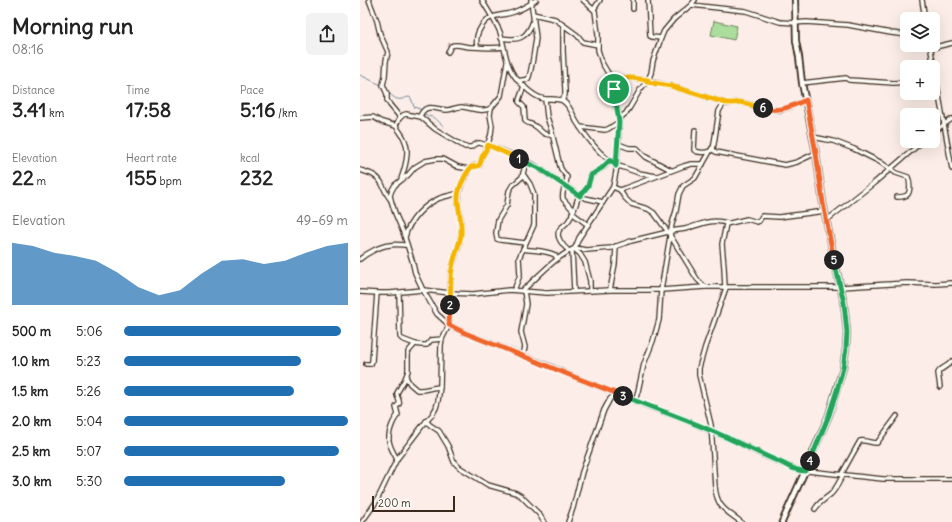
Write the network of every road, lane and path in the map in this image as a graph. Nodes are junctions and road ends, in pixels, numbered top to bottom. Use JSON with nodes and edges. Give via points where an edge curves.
{"nodes":[{"id":1,"x":370,"y":0,"type":"edge"},
{"id":2,"x":482,"y":0,"type":"edge"},
{"id":3,"x":536,"y":0,"type":"edge"},
{"id":4,"x":583,"y":0,"type":"edge"},
{"id":5,"x":600,"y":0,"type":"edge"},
{"id":6,"x":633,"y":0,"type":"edge"},
{"id":7,"x":648,"y":0,"type":"edge"},
{"id":8,"x":695,"y":0,"type":"edge"},
{"id":9,"x":795,"y":0,"type":"edge"},
{"id":10,"x":922,"y":0,"type":"edge"},
{"id":11,"x":531,"y":2,"type":"edge"},
{"id":12,"x":691,"y":5,"type":"junction"},
{"id":13,"x":594,"y":9,"type":"junction"},
{"id":14,"x":633,"y":9,"type":"dead end"},
{"id":15,"x":924,"y":12,"type":"edge"},
{"id":16,"x":533,"y":14,"type":"junction"},
{"id":17,"x":493,"y":17,"type":"junction"},
{"id":18,"x":534,"y":20,"type":"junction"},
{"id":19,"x":795,"y":23,"type":"junction"},
{"id":20,"x":563,"y":25,"type":"junction"},
{"id":21,"x":900,"y":34,"type":"edge"},
{"id":22,"x":501,"y":38,"type":"junction"},
{"id":23,"x":660,"y":38,"type":"junction"},
{"id":24,"x":952,"y":43,"type":"edge"},
{"id":25,"x":598,"y":45,"type":"junction"},
{"id":26,"x":940,"y":45,"type":"edge"},
{"id":27,"x":477,"y":47,"type":"junction"},
{"id":28,"x":504,"y":48,"type":"junction"},
{"id":29,"x":448,"y":52,"type":"dead end"},
{"id":30,"x":507,"y":62,"type":"junction"},
{"id":31,"x":610,"y":77,"type":"junction"},
{"id":32,"x":518,"y":81,"type":"junction"},
{"id":33,"x":647,"y":81,"type":"junction"},
{"id":34,"x":802,"y":82,"type":"junction"},
{"id":35,"x":900,"y":83,"type":"edge"},
{"id":36,"x":524,"y":86,"type":"junction"},
{"id":37,"x":545,"y":99,"type":"junction"},
{"id":38,"x":562,"y":100,"type":"junction"},
{"id":39,"x":806,"y":100,"type":"junction"},
{"id":40,"x":939,"y":100,"type":"edge"},
{"id":41,"x":726,"y":103,"type":"junction"},
{"id":42,"x":491,"y":108,"type":"junction"},
{"id":43,"x":420,"y":116,"type":"junction"},
{"id":44,"x":360,"y":118,"type":"edge"},
{"id":45,"x":400,"y":118,"type":"junction"},
{"id":46,"x":952,"y":119,"type":"edge"},
{"id":47,"x":619,"y":120,"type":"junction"},
{"id":48,"x":943,"y":124,"type":"junction"},
{"id":49,"x":396,"y":126,"type":"junction"},
{"id":50,"x":580,"y":127,"type":"junction"},
{"id":51,"x":940,"y":127,"type":"edge"},
{"id":52,"x":695,"y":130,"type":"dead end"},
{"id":53,"x":552,"y":135,"type":"junction"},
{"id":54,"x":813,"y":137,"type":"junction"},
{"id":55,"x":618,"y":144,"type":"junction"},
{"id":56,"x":488,"y":145,"type":"junction"},
{"id":57,"x":915,"y":148,"type":"edge"},
{"id":58,"x":711,"y":149,"type":"junction"},
{"id":59,"x":816,"y":153,"type":"junction"},
{"id":60,"x":610,"y":160,"type":"junction"},
{"id":61,"x":526,"y":162,"type":"junction"},
{"id":62,"x":703,"y":164,"type":"junction"},
{"id":63,"x":616,"y":166,"type":"junction"},
{"id":64,"x":469,"y":169,"type":"junction"},
{"id":65,"x":890,"y":169,"type":"junction"},
{"id":66,"x":952,"y":169,"type":"edge"},
{"id":67,"x":360,"y":170,"type":"edge"},
{"id":68,"x":671,"y":170,"type":"junction"},
{"id":69,"x":523,"y":174,"type":"junction"},
{"id":70,"x":656,"y":176,"type":"junction"},
{"id":71,"x":401,"y":181,"type":"junction"},
{"id":72,"x":565,"y":186,"type":"junction"},
{"id":73,"x":613,"y":186,"type":"junction"},
{"id":74,"x":620,"y":190,"type":"junction"},
{"id":75,"x":459,"y":193,"type":"junction"},
{"id":76,"x":580,"y":196,"type":"junction"},
{"id":77,"x":897,"y":197,"type":"dead end"},
{"id":78,"x":391,"y":200,"type":"junction"},
{"id":79,"x":603,"y":202,"type":"junction"},
{"id":80,"x":825,"y":211,"type":"junction"},
{"id":81,"x":573,"y":212,"type":"junction"},
{"id":82,"x":827,"y":220,"type":"junction"},
{"id":83,"x":727,"y":223,"type":"junction"},
{"id":84,"x":588,"y":224,"type":"junction"},
{"id":85,"x":670,"y":231,"type":"junction"},
{"id":86,"x":671,"y":236,"type":"junction"},
{"id":87,"x":405,"y":238,"type":"junction"},
{"id":88,"x":525,"y":243,"type":"junction"},
{"id":89,"x":407,"y":245,"type":"junction"},
{"id":90,"x":616,"y":246,"type":"junction"},
{"id":91,"x":523,"y":248,"type":"junction"},
{"id":92,"x":572,"y":250,"type":"junction"},
{"id":93,"x":360,"y":259,"type":"edge"},
{"id":94,"x":557,"y":260,"type":"junction"},
{"id":95,"x":952,"y":283,"type":"edge"},
{"id":96,"x":705,"y":287,"type":"junction"},
{"id":97,"x":841,"y":287,"type":"junction"},
{"id":98,"x":725,"y":288,"type":"junction"},
{"id":99,"x":423,"y":290,"type":"junction"},
{"id":100,"x":514,"y":290,"type":"junction"},
{"id":101,"x":610,"y":290,"type":"junction"},
{"id":102,"x":661,"y":290,"type":"junction"},
{"id":103,"x":523,"y":291,"type":"junction"},
{"id":104,"x":574,"y":291,"type":"junction"},
{"id":105,"x":590,"y":291,"type":"junction"},
{"id":106,"x":360,"y":292,"type":"edge"},
{"id":107,"x":377,"y":293,"type":"junction"},
{"id":108,"x":400,"y":293,"type":"junction"},
{"id":109,"x":451,"y":293,"type":"junction"},
{"id":110,"x":449,"y":325,"type":"junction"},
{"id":111,"x":442,"y":339,"type":"junction"},
{"id":112,"x":415,"y":344,"type":"junction"},
{"id":113,"x":523,"y":356,"type":"junction"},
{"id":114,"x":952,"y":361,"type":"edge"},
{"id":115,"x":366,"y":364,"type":"dead end"},
{"id":116,"x":406,"y":377,"type":"junction"},
{"id":117,"x":440,"y":387,"type":"junction"},
{"id":118,"x":940,"y":387,"type":"dead end"},
{"id":119,"x":609,"y":391,"type":"junction"},
{"id":120,"x":618,"y":394,"type":"junction"},
{"id":121,"x":610,"y":399,"type":"junction"},
{"id":122,"x":635,"y":401,"type":"junction"},
{"id":123,"x":897,"y":416,"type":"dead end"},
{"id":124,"x":426,"y":421,"type":"junction"},
{"id":125,"x":712,"y":431,"type":"junction"},
{"id":126,"x":397,"y":459,"type":"junction"},
{"id":127,"x":805,"y":471,"type":"junction"},
{"id":128,"x":842,"y":475,"type":"junction"},
{"id":129,"x":952,"y":479,"type":"edge"},
{"id":130,"x":815,"y":509,"type":"dead end"},
{"id":131,"x":362,"y":522,"type":"edge"},
{"id":132,"x":544,"y":522,"type":"edge"},
{"id":133,"x":568,"y":522,"type":"edge"},
{"id":134,"x":741,"y":522,"type":"edge"},
{"id":135,"x":782,"y":522,"type":"edge"}],
"edges":[{"from":1,"to":45,"type":"street","via":[[388,52],[384,85],[387,100]]},
{"from":2,"to":17,"type":"street"},
{"from":3,"to":11,"type":"street"},
{"from":4,"to":13,"type":"street"},
{"from":5,"to":13,"type":"street"},
{"from":6,"to":14,"type":"street"},
{"from":7,"to":23,"type":"street","via":[[650,36]]},
{"from":8,"to":12,"type":"street"},
{"from":9,"to":19,"type":"street"},
{"from":10,"to":15,"type":"street"},
{"from":11,"to":16,"type":"street"},
{"from":11,"to":17,"type":"street","via":[[520,10]]},
{"from":12,"to":19,"type":"street","via":[[746,11],[780,22]]},
{"from":12,"to":23,"type":"street","via":[[674,19]]},
{"from":13,"to":25,"type":"street"},
{"from":16,"to":18,"type":"street"},
{"from":16,"to":20,"type":"street","via":[[550,18]]},
{"from":17,"to":22,"type":"street"},
{"from":17,"to":27,"type":"street","via":[[482,23],[476,36]]},
{"from":18,"to":22,"type":"street","via":[[526,34],[519,39]]},
{"from":18,"to":32,"type":"street","via":[[536,38],[532,67],[527,79]]},
{"from":19,"to":21,"type":"street","via":[[844,25]]},
{"from":19,"to":34,"type":"street"},
{"from":20,"to":25,"type":"street","via":[[583,42]]},
{"from":20,"to":38,"type":"street","via":[[562,51],[566,90]]},
{"from":22,"to":28,"type":"street"},
{"from":23,"to":33,"type":"street"},
{"from":24,"to":26,"type":"street"},
{"from":25,"to":31,"type":"street","via":[[602,63]]},
{"from":27,"to":28,"type":"street"},
{"from":27,"to":29,"type":"street","via":[[453,45]]},
{"from":28,"to":30,"type":"street"},
{"from":30,"to":32,"type":"street"},
{"from":30,"to":42,"type":"street","via":[[501,96]]},
{"from":31,"to":33,"type":"street"},
{"from":31,"to":47,"type":"street"},
{"from":32,"to":36,"type":"street"},
{"from":33,"to":41,"type":"street"},
{"from":33,"to":47,"type":"street"},
{"from":34,"to":35,"type":"street","via":[[846,78]]},
{"from":34,"to":39,"type":"street"},
{"from":36,"to":37,"type":"street","via":[[536,96]]},
{"from":36,"to":53,"type":"street","via":[[519,102],[524,107],[525,121],[545,135]]},
{"from":37,"to":38,"type":"street"},
{"from":37,"to":53,"type":"street"},
{"from":38,"to":50,"type":"street","via":[[570,108]]},
{"from":39,"to":41,"type":"street","via":[[779,110],[740,102]]},
{"from":39,"to":54,"type":"street"},
{"from":40,"to":48,"type":"street"},
{"from":41,"to":58,"type":"street","via":[[719,111]]},
{"from":42,"to":43,"type":"street","via":[[429,108],[423,110]]},
{"from":42,"to":56,"type":"street","via":[[492,130]]},
{"from":43,"to":45,"type":"street","via":[[406,114]]},
{"from":43,"to":56,"type":"street","via":[[435,129],[465,147],[478,143]]},
{"from":44,"to":49,"type":"street","via":[[374,116],[382,122]]},
{"from":45,"to":49,"type":"street"},
{"from":46,"to":48,"type":"street"},
{"from":47,"to":50,"type":"street","via":[[606,130]]},
{"from":47,"to":55,"type":"street"},
{"from":48,"to":51,"type":"street"},
{"from":48,"to":66,"type":"street"},
{"from":49,"to":71,"type":"street","via":[[405,141],[407,151]]},
{"from":50,"to":60,"type":"street","via":[[596,148]]},
{"from":52,"to":58,"type":"street","via":[[694,150],[706,152]]},
{"from":53,"to":72,"type":"street","via":[[560,166],[567,177]]},
{"from":54,"to":59,"type":"street"},
{"from":54,"to":65,"type":"street","via":[[854,149]]},
{"from":55,"to":63,"type":"street"},
{"from":55,"to":68,"type":"street","via":[[636,148],[646,157]]},
{"from":56,"to":61,"type":"street"},
{"from":56,"to":64,"type":"street","via":[[480,165]]},
{"from":57,"to":65,"type":"street"},
{"from":58,"to":59,"type":"street","via":[[785,166]]},
{"from":58,"to":62,"type":"street"},
{"from":59,"to":80,"type":"street"},
{"from":60,"to":63,"type":"street"},
{"from":60,"to":76,"type":"street","via":[[591,175],[588,186]]},
{"from":61,"to":69,"type":"street"},
{"from":61,"to":72,"type":"street"},
{"from":62,"to":68,"type":"street"},
{"from":62,"to":85,"type":"street","via":[[695,178],[680,190]]},
{"from":63,"to":70,"type":"street"},
{"from":63,"to":73,"type":"street"},
{"from":64,"to":71,"type":"street","via":[[458,167],[445,159],[436,159],[417,165]]},
{"from":64,"to":75,"type":"street"},
{"from":65,"to":77,"type":"street","via":[[909,178],[910,182],[908,194]]},
{"from":65,"to":82,"type":"street"},
{"from":67,"to":78,"type":"street","via":[[377,176]]},
{"from":68,"to":70,"type":"street"},
{"from":69,"to":88,"type":"street","via":[[530,184],[534,197],[534,225]]},
{"from":69,"to":88,"type":"street","via":[[509,191],[507,205],[498,220],[496,235],[500,240]]},
{"from":70,"to":74,"type":"street"},
{"from":71,"to":78,"type":"street","via":[[392,190]]},
{"from":72,"to":76,"type":"street"},
{"from":72,"to":81,"type":"street","via":[[562,196]]},
{"from":73,"to":74,"type":"street"},
{"from":73,"to":79,"type":"street"},
{"from":74,"to":85,"type":"street","via":[[631,204],[654,213]]},
{"from":75,"to":87,"type":"street","via":[[427,205],[412,221]]},
{"from":75,"to":109,"type":"street","via":[[461,229],[452,269]]},
{"from":76,"to":79,"type":"street"},
{"from":76,"to":81,"type":"street"},
{"from":78,"to":87,"type":"street"},
{"from":79,"to":84,"type":"street"},
{"from":80,"to":82,"type":"street"},
{"from":80,"to":83,"type":"street","via":[[779,217],[762,216],[757,222],[746,219]]},
{"from":81,"to":84,"type":"street"},
{"from":81,"to":92,"type":"street","via":[[559,234],[562,244]]},
{"from":82,"to":97,"type":"street"},
{"from":83,"to":85,"type":"street","via":[[715,221]]},
{"from":83,"to":98,"type":"street","via":[[724,226],[722,244]]},
{"from":84,"to":92,"type":"street"},
{"from":85,"to":86,"type":"street"},
{"from":85,"to":90,"type":"street"},
{"from":86,"to":96,"type":"street"},
{"from":86,"to":102,"type":"street"},
{"from":87,"to":89,"type":"street"},
{"from":88,"to":91,"type":"street"},
{"from":89,"to":93,"type":"street","via":[[384,246]]},
{"from":89,"to":99,"type":"street"},
{"from":90,"to":92,"type":"street"},
{"from":90,"to":101,"type":"street"},
{"from":91,"to":94,"type":"street","via":[[554,254]]},
{"from":91,"to":100,"type":"street","via":[[519,260],[520,278]]},
{"from":92,"to":94,"type":"street"},
{"from":92,"to":104,"type":"street"},
{"from":92,"to":105,"type":"street","via":[[580,254],[585,262]]},
{"from":94,"to":103,"type":"street"},
{"from":95,"to":97,"type":"street"},
{"from":96,"to":98,"type":"street"},
{"from":96,"to":102,"type":"street"},
{"from":97,"to":98,"type":"street"},
{"from":97,"to":127,"type":"street","via":[[847,332],[843,368],[829,415]]},
{"from":98,"to":125,"type":"street","via":[[699,371]]},
{"from":99,"to":108,"type":"street"},
{"from":99,"to":109,"type":"street"},
{"from":99,"to":110,"type":"street","via":[[437,314]]},
{"from":100,"to":103,"type":"street"},
{"from":100,"to":109,"type":"street","via":[[474,294]]},
{"from":101,"to":102,"type":"street"},
{"from":101,"to":105,"type":"street"},
{"from":102,"to":122,"type":"street","via":[[660,317]]},
{"from":103,"to":104,"type":"street"},
{"from":103,"to":113,"type":"street","via":[[526,304],[521,332],[525,348]]},
{"from":104,"to":105,"type":"street"},
{"from":106,"to":107,"type":"street"},
{"from":107,"to":108,"type":"street"},
{"from":107,"to":115,"type":"street","via":[[372,362]]},
{"from":108,"to":112,"type":"street","via":[[400,337]]},
{"from":109,"to":110,"type":"street"},
{"from":110,"to":111,"type":"street"},
{"from":110,"to":113,"type":"street"},
{"from":111,"to":112,"type":"street","via":[[431,340],[427,345]]},
{"from":111,"to":117,"type":"street"},
{"from":112,"to":116,"type":"street","via":[[408,352]]},
{"from":113,"to":119,"type":"street"},
{"from":114,"to":118,"type":"street","via":[[938,373]]},
{"from":116,"to":117,"type":"street","via":[[418,390]]},
{"from":116,"to":126,"type":"street","via":[[396,396],[399,401],[396,407],[398,416],[395,417],[389,438],[389,444]]},
{"from":117,"to":124,"type":"street","via":[[438,405]]},
{"from":119,"to":120,"type":"street"},
{"from":119,"to":121,"type":"street"},
{"from":120,"to":121,"type":"street"},
{"from":120,"to":122,"type":"street"},
{"from":121,"to":133,"type":"street","via":[[597,428]]},
{"from":122,"to":125,"type":"street"},
{"from":123,"to":128,"type":"street","via":[[877,443],[860,441]]},
{"from":124,"to":126,"type":"street"},
{"from":124,"to":132,"type":"street","via":[[439,431],[459,467],[488,485],[521,496]]},
{"from":125,"to":127,"type":"street","via":[[774,460]]},
{"from":125,"to":134,"type":"street","via":[[716,496],[726,512]]},
{"from":126,"to":131,"type":"street","via":[[376,502]]},
{"from":127,"to":128,"type":"street"},
{"from":127,"to":135,"type":"street"},
{"from":128,"to":129,"type":"street","via":[[883,480]]},
{"from":128,"to":130,"type":"street","via":[[830,495],[818,503]]}]}
